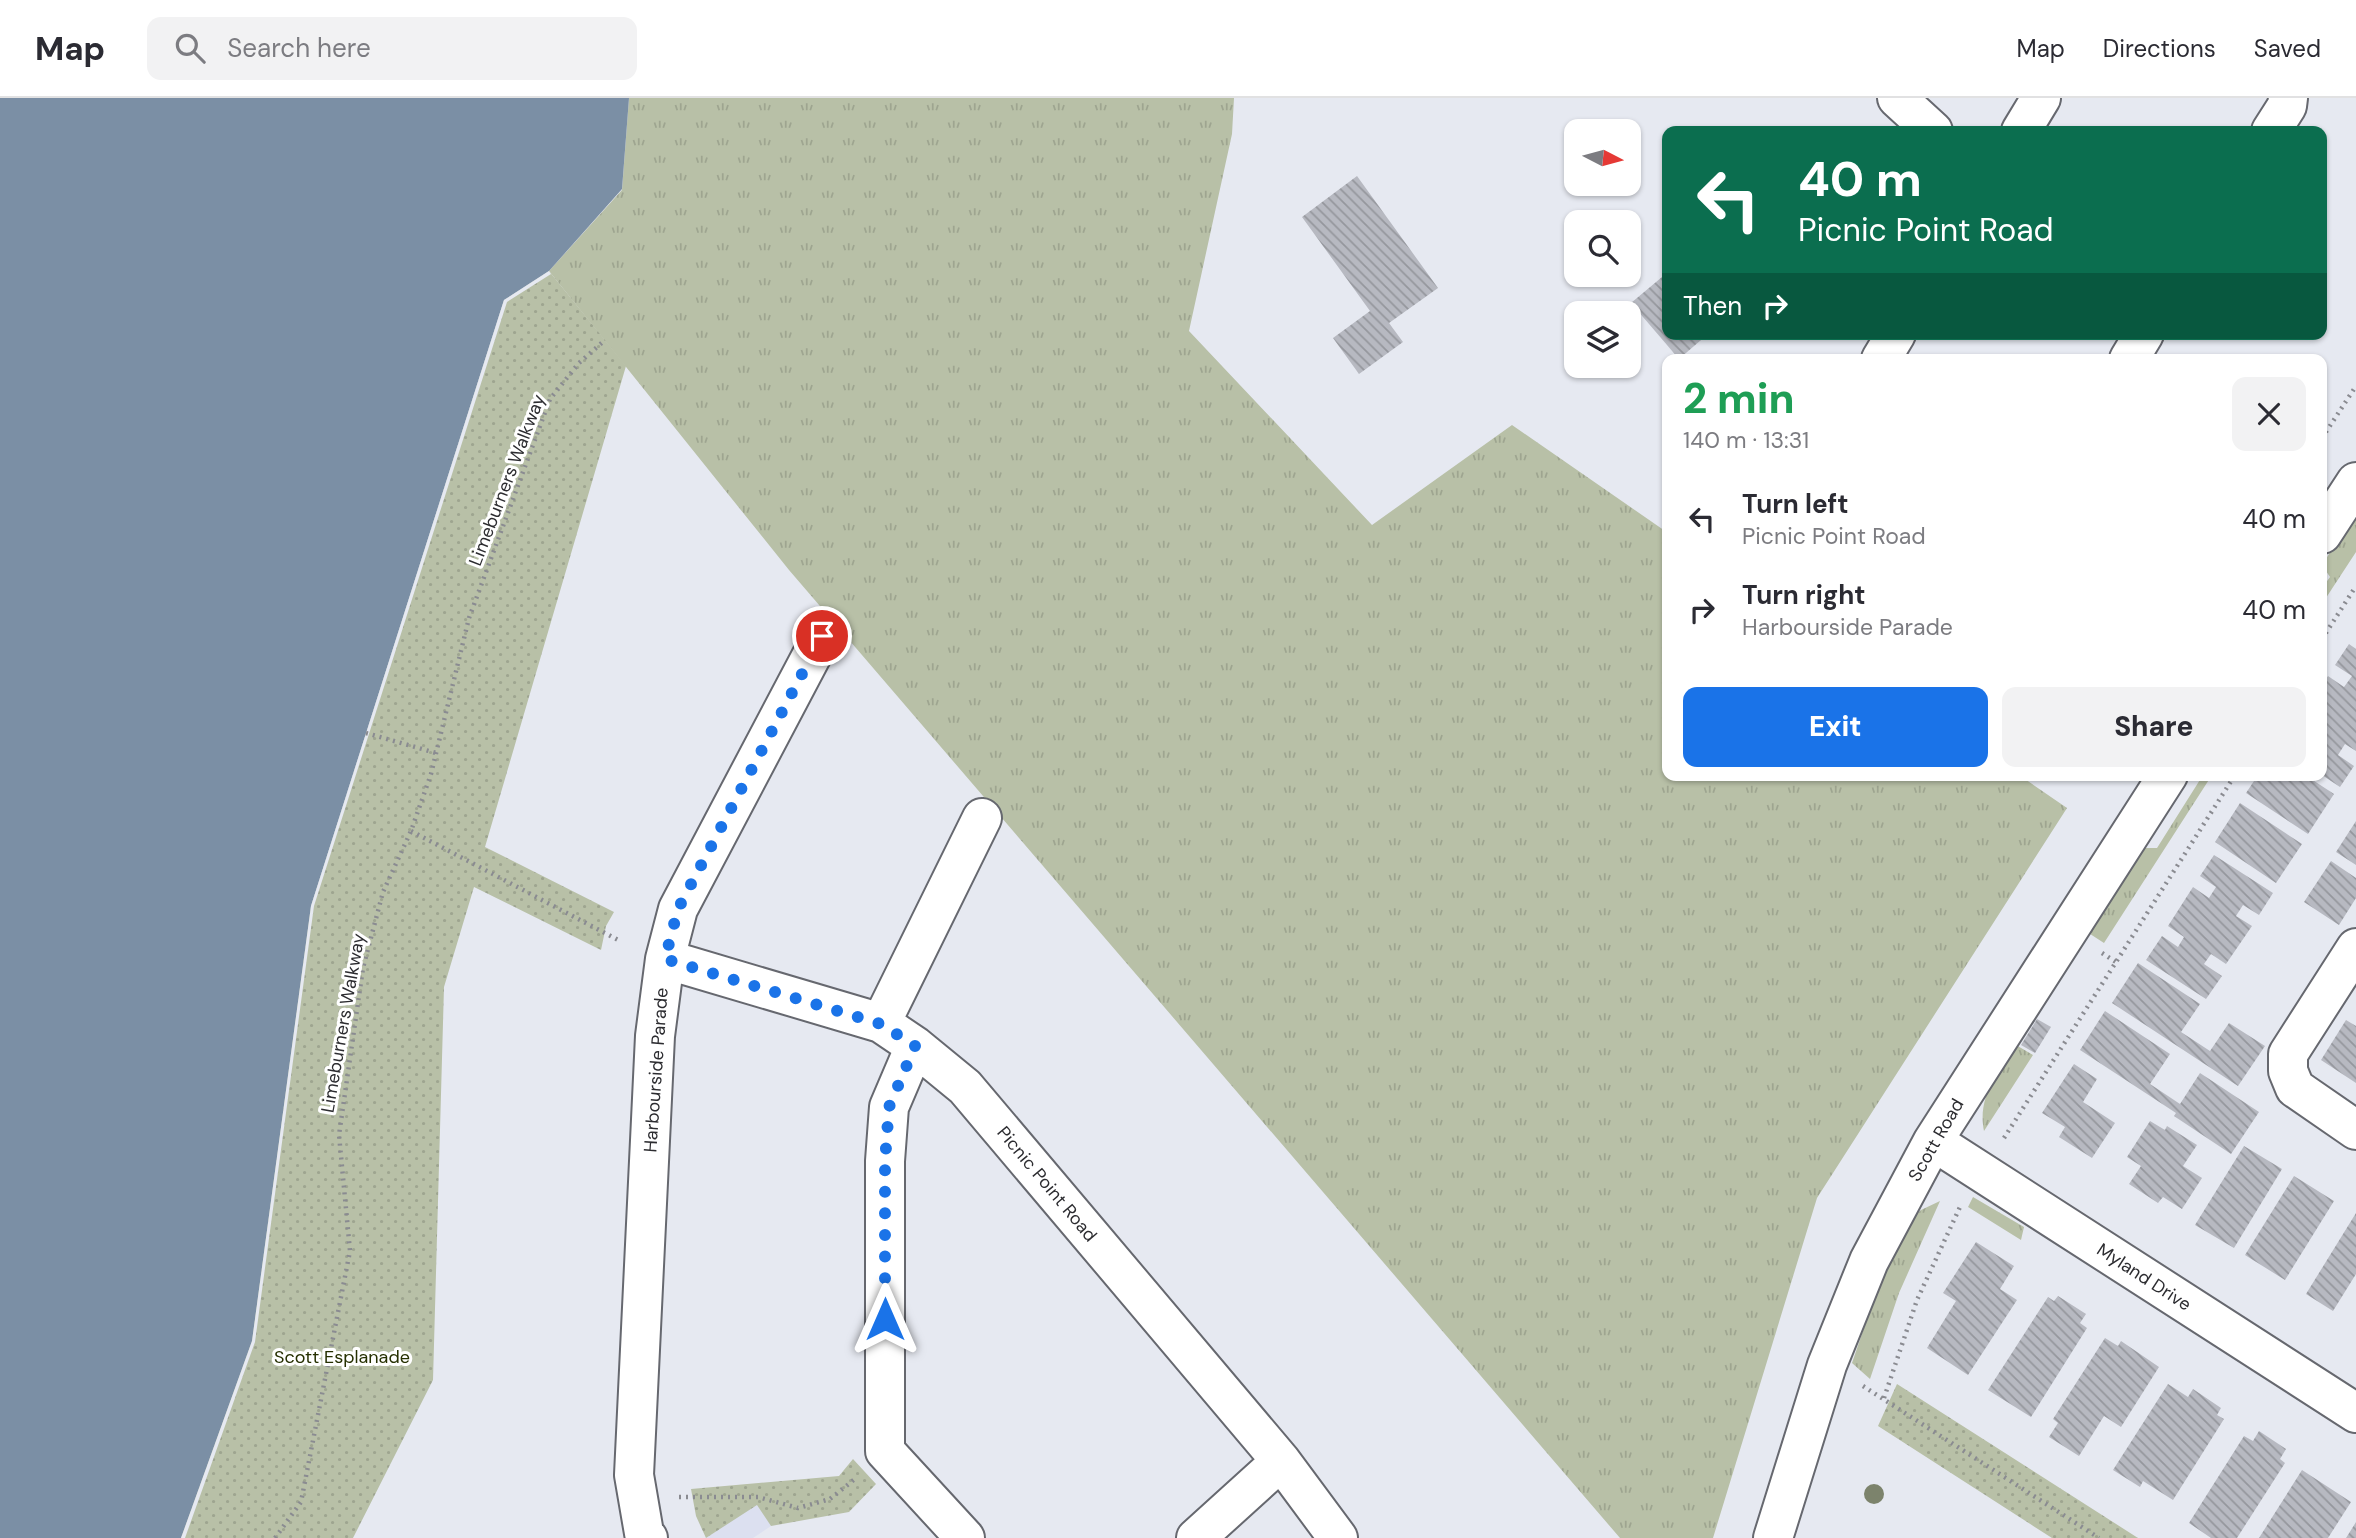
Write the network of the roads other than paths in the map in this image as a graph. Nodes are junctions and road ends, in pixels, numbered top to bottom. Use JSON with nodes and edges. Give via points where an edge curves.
{"nodes":[{"id":1,"x":1897,"y":98,"type":"edge"},
{"id":2,"x":2041,"y":98,"type":"edge"},
{"id":3,"x":2288,"y":98,"type":"edge"},
{"id":4,"x":1928,"y":126,"type":"edge"},
{"id":5,"x":2024,"y":126,"type":"edge"},
{"id":6,"x":2275,"y":126,"type":"edge"},
{"id":7,"x":2356,"y":482,"type":"edge"},
{"id":8,"x":2327,"y":526,"type":"edge"},
{"id":9,"x":822,"y":636,"type":"dead end"},
{"id":10,"x":2164,"y":781,"type":"edge"},
{"id":11,"x":982,"y":818,"type":"dead end"},
{"id":12,"x":2356,"y":948,"type":"edge"},
{"id":13,"x":665,"y":959,"type":"junction"},
{"id":14,"x":881,"y":1024,"type":"junction"},
{"id":15,"x":915,"y":1046,"type":"junction"},
{"id":16,"x":2356,"y":1130,"type":"edge"},
{"id":17,"x":1933,"y":1140,"type":"junction"},
{"id":18,"x":2353,"y":1404,"type":"edge"},
{"id":19,"x":1281,"y":1461,"type":"junction"},
{"id":20,"x":648,"y":1538,"type":"edge"},
{"id":21,"x":965,"y":1538,"type":"edge"},
{"id":22,"x":1196,"y":1538,"type":"edge"},
{"id":23,"x":1338,"y":1538,"type":"edge"},
{"id":24,"x":1773,"y":1538,"type":"edge"}],
"edges":[{"from":1,"to":4,"type":"street"},
{"from":2,"to":5,"type":"street"},
{"from":3,"to":6,"type":"street"},
{"from":7,"to":8,"type":"street"},
{"from":9,"to":13,"type":"street","name":"Harbourside Parade","via":[[678,909]]},
{"from":10,"to":17,"type":"street","name":"Scott Road"},
{"from":11,"to":14,"type":"street"},
{"from":12,"to":16,"type":"street","via":[[2288,1055],[2295,1088]]},
{"from":13,"to":14,"type":"street","name":"Picnic Point Road"},
{"from":13,"to":20,"type":"street","name":"Harbourside Parade","via":[[655,1036],[634,1475],[643,1533]]},
{"from":14,"to":15,"type":"street","name":"Picnic Point Road"},
{"from":15,"to":19,"type":"street","name":"Picnic Point Road","via":[[965,1087]]},
{"from":15,"to":21,"type":"street","via":[[889,1107],[885,1451]]},
{"from":17,"to":18,"type":"street","name":"Myland Drive"},
{"from":17,"to":24,"type":"street","name":"Scott Road","via":[[1869,1261],[1827,1365]]},
{"from":19,"to":22,"type":"street"},
{"from":19,"to":23,"type":"street","name":"Picnic Point Road"}]}
